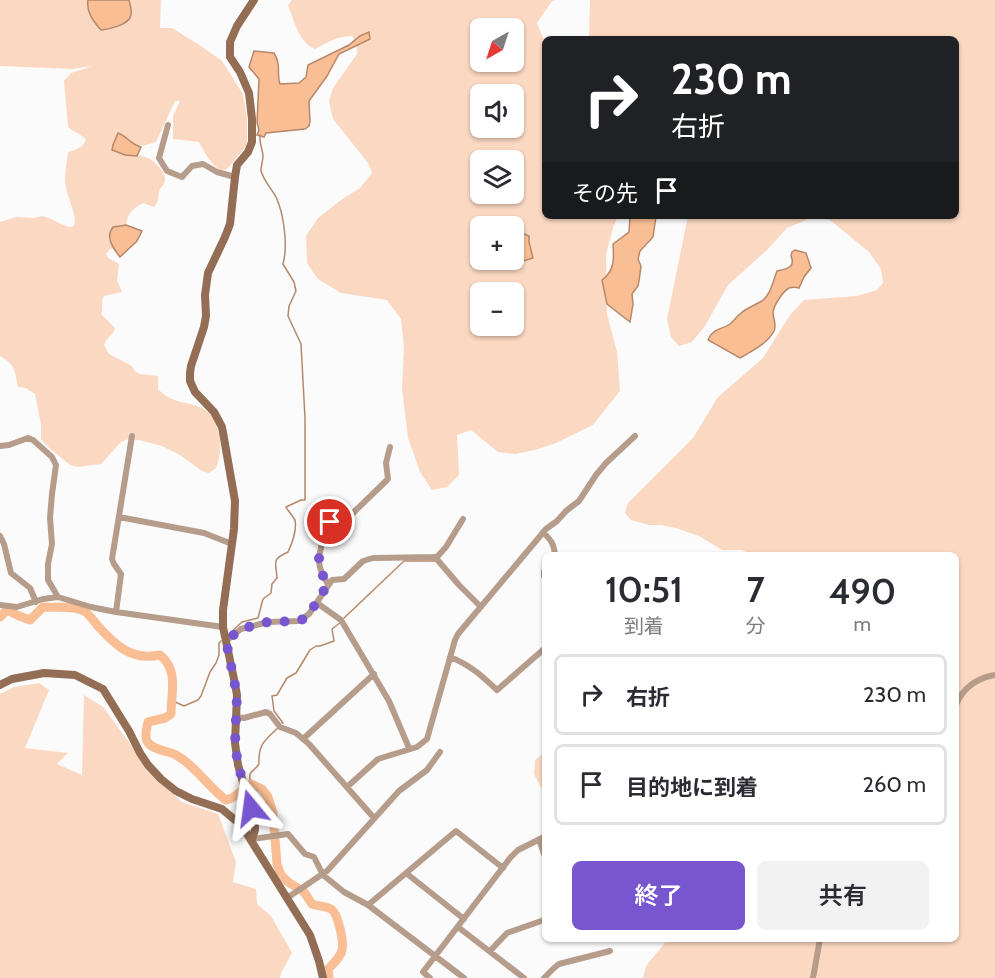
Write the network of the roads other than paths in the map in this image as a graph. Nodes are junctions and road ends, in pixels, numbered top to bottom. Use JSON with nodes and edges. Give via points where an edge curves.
{"nodes":[{"id":1,"x":254,"y":0,"type":"edge"},
{"id":2,"x":168,"y":125,"type":"dead end"},
{"id":3,"x":235,"y":177,"type":"junction"},
{"id":4,"x":132,"y":436,"type":"dead end"},
{"id":5,"x":635,"y":436,"type":"dead end"},
{"id":6,"x":0,"y":446,"type":"edge"},
{"id":7,"x":390,"y":447,"type":"dead end"},
{"id":8,"x":119,"y":517,"type":"junction"},
{"id":9,"x":463,"y":519,"type":"dead end"},
{"id":10,"x":543,"y":532,"type":"junction"},
{"id":11,"x":0,"y":536,"type":"edge"},
{"id":12,"x":232,"y":544,"type":"junction"},
{"id":13,"x":555,"y":552,"type":"edge"},
{"id":14,"x":435,"y":557,"type":"junction"},
{"id":15,"x":328,"y":584,"type":"junction"},
{"id":16,"x":58,"y":597,"type":"junction"},
{"id":17,"x":36,"y":602,"type":"junction"},
{"id":18,"x":317,"y":603,"type":"junction"},
{"id":19,"x":0,"y":604,"type":"edge"},
{"id":20,"x":481,"y":607,"type":"junction"},
{"id":21,"x":116,"y":612,"type":"junction"},
{"id":22,"x":224,"y":634,"type":"junction"},
{"id":23,"x":542,"y":651,"type":"edge"},
{"id":24,"x":450,"y":657,"type":"junction"},
{"id":25,"x":374,"y":674,"type":"junction"},
{"id":26,"x":995,"y":675,"type":"edge"},
{"id":27,"x":0,"y":685,"type":"edge"},
{"id":28,"x":959,"y":697,"type":"edge"},
{"id":29,"x":236,"y":717,"type":"junction"},
{"id":30,"x":303,"y":739,"type":"junction"},
{"id":31,"x":409,"y":748,"type":"junction"},
{"id":32,"x":440,"y":753,"type":"dead end"},
{"id":33,"x":347,"y":787,"type":"junction"},
{"id":34,"x":374,"y":818,"type":"junction"},
{"id":35,"x":542,"y":838,"type":"edge"},
{"id":36,"x":252,"y":839,"type":"junction"},
{"id":37,"x":503,"y":868,"type":"junction"},
{"id":38,"x":406,"y":873,"type":"junction"},
{"id":39,"x":323,"y":875,"type":"junction"},
{"id":40,"x":291,"y":895,"type":"junction"},
{"id":41,"x":368,"y":905,"type":"junction"},
{"id":42,"x":464,"y":919,"type":"junction"},
{"id":43,"x":542,"y":921,"type":"edge"},
{"id":44,"x":458,"y":927,"type":"junction"},
{"id":45,"x":819,"y":942,"type":"edge"},
{"id":46,"x":490,"y":951,"type":"junction"},
{"id":47,"x":610,"y":951,"type":"dead end"},
{"id":48,"x":435,"y":956,"type":"junction"},
{"id":49,"x":323,"y":978,"type":"edge"},
{"id":50,"x":430,"y":978,"type":"edge"},
{"id":51,"x":464,"y":978,"type":"edge"},
{"id":52,"x":524,"y":978,"type":"edge"},
{"id":53,"x":544,"y":978,"type":"edge"},
{"id":54,"x":813,"y":978,"type":"edge"}],
"edges":[{"from":1,"to":3,"type":"main road","via":[[230,42],[230,57],[249,93],[252,119],[252,142],[237,165]]},
{"from":2,"to":3,"type":"street","via":[[159,158],[167,171],[182,177],[192,166],[203,164]]},
{"from":3,"to":12,"type":"main road","via":[[230,224],[208,273],[206,316],[190,373],[195,392],[222,427],[236,501]]},
{"from":4,"to":8,"type":"street"},
{"from":5,"to":10,"type":"street","via":[[606,463],[579,501]]},
{"from":6,"to":16,"type":"street","via":[[28,438],[56,465],[48,580]]},
{"from":7,"to":15,"type":"street","via":[[386,457],[388,479],[353,513],[335,518],[322,535],[319,562]]},
{"from":8,"to":12,"type":"street","via":[[204,533]]},
{"from":8,"to":21,"type":"street","via":[[112,559],[121,574]]},
{"from":9,"to":14,"type":"street"},
{"from":10,"to":13,"type":"street","via":[[552,541]]},
{"from":10,"to":20,"type":"street"},
{"from":11,"to":17,"type":"street","via":[[11,573],[30,588]]},
{"from":12,"to":22,"type":"main road","via":[[222,610]]},
{"from":14,"to":15,"type":"street","via":[[373,558],[363,561],[344,579]]},
{"from":14,"to":20,"type":"street"},
{"from":15,"to":18,"type":"street"},
{"from":16,"to":17,"type":"street"},
{"from":16,"to":21,"type":"street"},
{"from":17,"to":19,"type":"street","via":[[17,607]]},
{"from":18,"to":22,"type":"street","via":[[299,621],[268,622]]},
{"from":18,"to":25,"type":"street","via":[[341,620]]},
{"from":20,"to":24,"type":"street","via":[[458,634]]},
{"from":21,"to":22,"type":"street"},
{"from":22,"to":29,"type":"main road","via":[[237,695]]},
{"from":23,"to":24,"type":"street","via":[[497,690],[471,668]]},
{"from":24,"to":31,"type":"street","via":[[427,739]]},
{"from":25,"to":30,"type":"street"},
{"from":25,"to":31,"type":"street"},
{"from":26,"to":28,"type":"street","via":[[968,686]]},
{"from":27,"to":36,"type":"main road","via":[[44,673],[75,675],[103,689],[140,753],[161,779],[192,799],[222,809]]},
{"from":29,"to":30,"type":"street","via":[[266,712],[280,727]]},
{"from":29,"to":36,"type":"main road","via":[[238,765],[255,824]]},
{"from":30,"to":33,"type":"street"},
{"from":31,"to":33,"type":"street","via":[[378,759]]},
{"from":32,"to":34,"type":"street"},
{"from":33,"to":34,"type":"street"},
{"from":34,"to":39,"type":"street"},
{"from":35,"to":37,"type":"street","via":[[518,850]]},
{"from":36,"to":39,"type":"street","via":[[288,834],[304,854],[315,857]]},
{"from":36,"to":40,"type":"main road"},
{"from":37,"to":38,"type":"street","via":[[456,831]]},
{"from":37,"to":42,"type":"street"},
{"from":38,"to":41,"type":"street"},
{"from":38,"to":42,"type":"street"},
{"from":39,"to":40,"type":"street"},
{"from":39,"to":41,"type":"street"},
{"from":40,"to":49,"type":"main road","via":[[310,935]]},
{"from":41,"to":48,"type":"street"},
{"from":42,"to":44,"type":"street"},
{"from":43,"to":46,"type":"street","via":[[507,933]]},
{"from":44,"to":46,"type":"street"},
{"from":44,"to":48,"type":"street"},
{"from":45,"to":54,"type":"street"},
{"from":46,"to":52,"type":"street"},
{"from":47,"to":53,"type":"street","via":[[559,964]]},
{"from":48,"to":50,"type":"street","via":[[423,972]]},
{"from":48,"to":51,"type":"street"}]}
